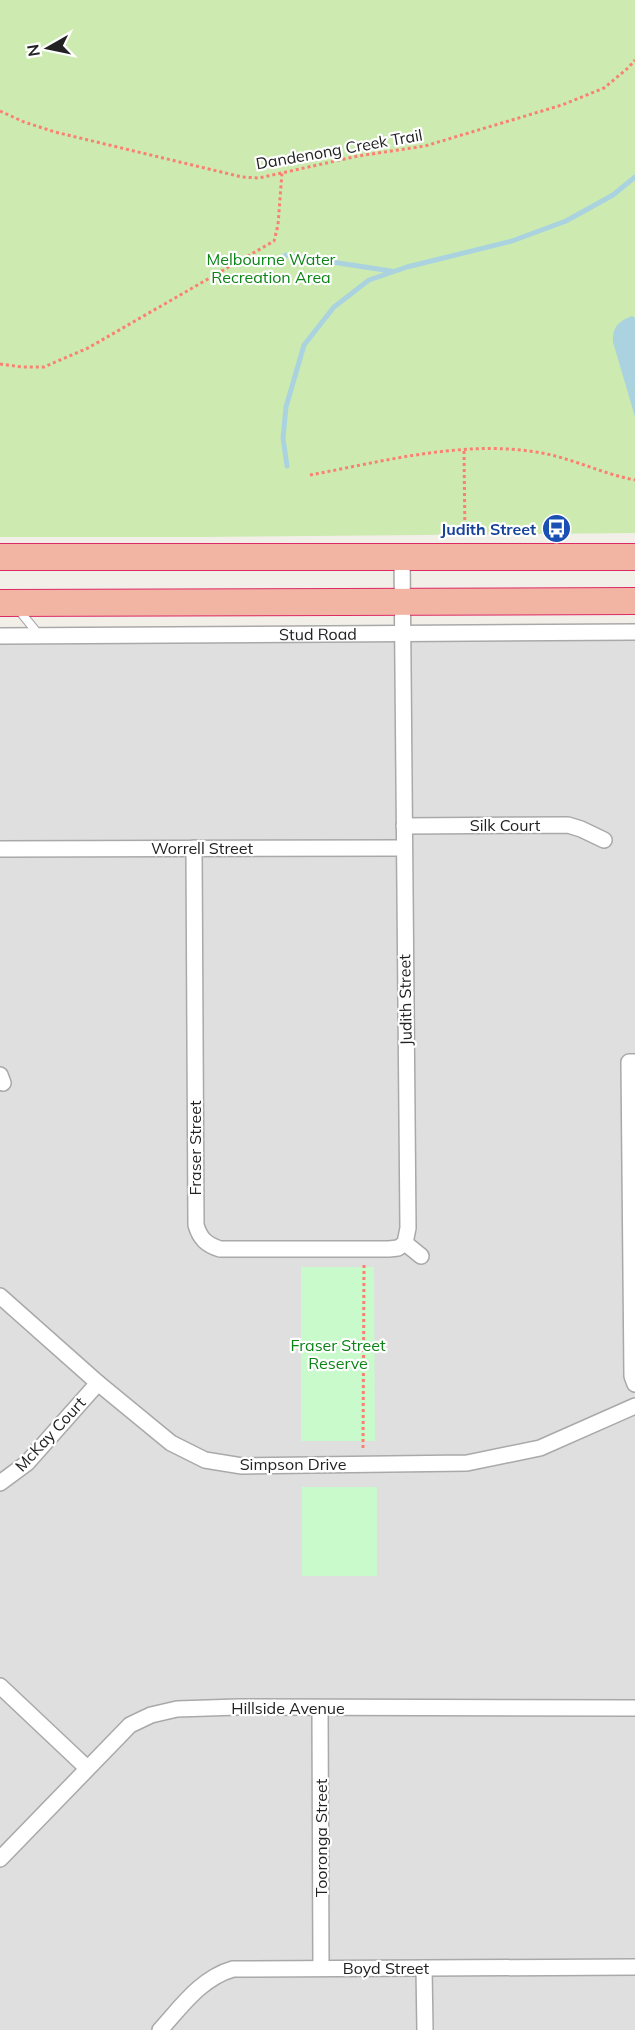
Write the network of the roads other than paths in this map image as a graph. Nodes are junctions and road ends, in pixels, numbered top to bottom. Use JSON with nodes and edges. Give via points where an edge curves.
{"nodes":[{"id":1,"x":402,"y":556,"type":"junction"},
{"id":2,"x":0,"y":557,"type":"edge"},
{"id":3,"x":635,"y":557,"type":"edge"},
{"id":4,"x":403,"y":600,"type":"junction"},
{"id":5,"x":635,"y":601,"type":"edge"},
{"id":6,"x":6,"y":603,"type":"edge"},
{"id":7,"x":635,"y":632,"type":"edge"},
{"id":8,"x":404,"y":634,"type":"junction"},
{"id":9,"x":0,"y":636,"type":"edge"},
{"id":10,"x":40,"y":636,"type":"junction"},
{"id":11,"x":404,"y":826,"type":"junction"},
{"id":12,"x":603,"y":840,"type":"dead end"},
{"id":13,"x":194,"y":848,"type":"junction"},
{"id":14,"x":404,"y":848,"type":"junction"},
{"id":15,"x":0,"y":849,"type":"edge"},
{"id":16,"x":635,"y":1062,"type":"edge"},
{"id":17,"x":405,"y":1243,"type":"junction"},
{"id":18,"x":421,"y":1256,"type":"dead end"},
{"id":19,"x":0,"y":1296,"type":"edge"},
{"id":20,"x":98,"y":1383,"type":"junction"},
{"id":21,"x":635,"y":1384,"type":"edge"},
{"id":22,"x":635,"y":1407,"type":"edge"},
{"id":23,"x":0,"y":1483,"type":"edge"},
{"id":24,"x":0,"y":1686,"type":"edge"},
{"id":25,"x":635,"y":1707,"type":"edge"},
{"id":26,"x":321,"y":1708,"type":"junction"},
{"id":27,"x":87,"y":1768,"type":"junction"},
{"id":28,"x":0,"y":1859,"type":"edge"},
{"id":29,"x":321,"y":1967,"type":"junction"},
{"id":30,"x":635,"y":1967,"type":"edge"},
{"id":31,"x":424,"y":1968,"type":"junction"},
{"id":32,"x":160,"y":2030,"type":"edge"},
{"id":33,"x":424,"y":2030,"type":"edge"}],
"edges":[{"from":1,"to":2,"type":"highway"},
{"from":1,"to":3,"type":"highway"},
{"from":1,"to":4,"type":"street","name":"Judith Street"},
{"from":4,"to":5,"type":"highway","name":"Stud Road"},
{"from":4,"to":6,"type":"highway","name":"Stud Road"},
{"from":4,"to":8,"type":"street","name":"Judith Street"},
{"from":6,"to":10,"type":"lane"},
{"from":7,"to":8,"type":"street","name":"Stud Road"},
{"from":8,"to":10,"type":"street","name":"Stud Road"},
{"from":8,"to":11,"type":"street","name":"Judith Street"},
{"from":9,"to":10,"type":"street","name":"Stud Road"},
{"from":11,"to":12,"type":"street","name":"Silk Court","via":[[568,825]]},
{"from":11,"to":14,"type":"street","name":"Judith Street"},
{"from":13,"to":14,"type":"street","name":"Worrell Street"},
{"from":13,"to":15,"type":"street","name":"Worrell Street"},
{"from":13,"to":17,"type":"street","name":"Fraser Street","via":[[198,1234],[211,1247],[220,1249],[398,1248]]},
{"from":14,"to":17,"type":"street","name":"Judith Street","via":[[408,1228]]},
{"from":16,"to":21,"type":"street","via":[[629,1062]]},
{"from":17,"to":18,"type":"street"},
{"from":19,"to":20,"type":"street","name":"Simpson Drive"},
{"from":20,"to":22,"type":"street","name":"Simpson Drive","via":[[171,1443],[205,1460],[242,1466],[466,1463],[540,1448]]},
{"from":20,"to":23,"type":"street","name":"McKay Court","via":[[27,1463]]},
{"from":24,"to":27,"type":"street"},
{"from":25,"to":26,"type":"street","name":"Hillside Avenue"},
{"from":26,"to":27,"type":"street","name":"Hillside Avenue","via":[[177,1709],[152,1714],[130,1725]]},
{"from":26,"to":29,"type":"street","name":"Tooronga Street"},
{"from":27,"to":28,"type":"street","name":"Hillside Avenue"},
{"from":29,"to":31,"type":"street","name":"Boyd Street"},
{"from":29,"to":32,"type":"street","name":"Boyd Street","via":[[227,1970],[199,1987]]},
{"from":30,"to":31,"type":"street","name":"Boyd Street"},
{"from":31,"to":33,"type":"street"}]}
